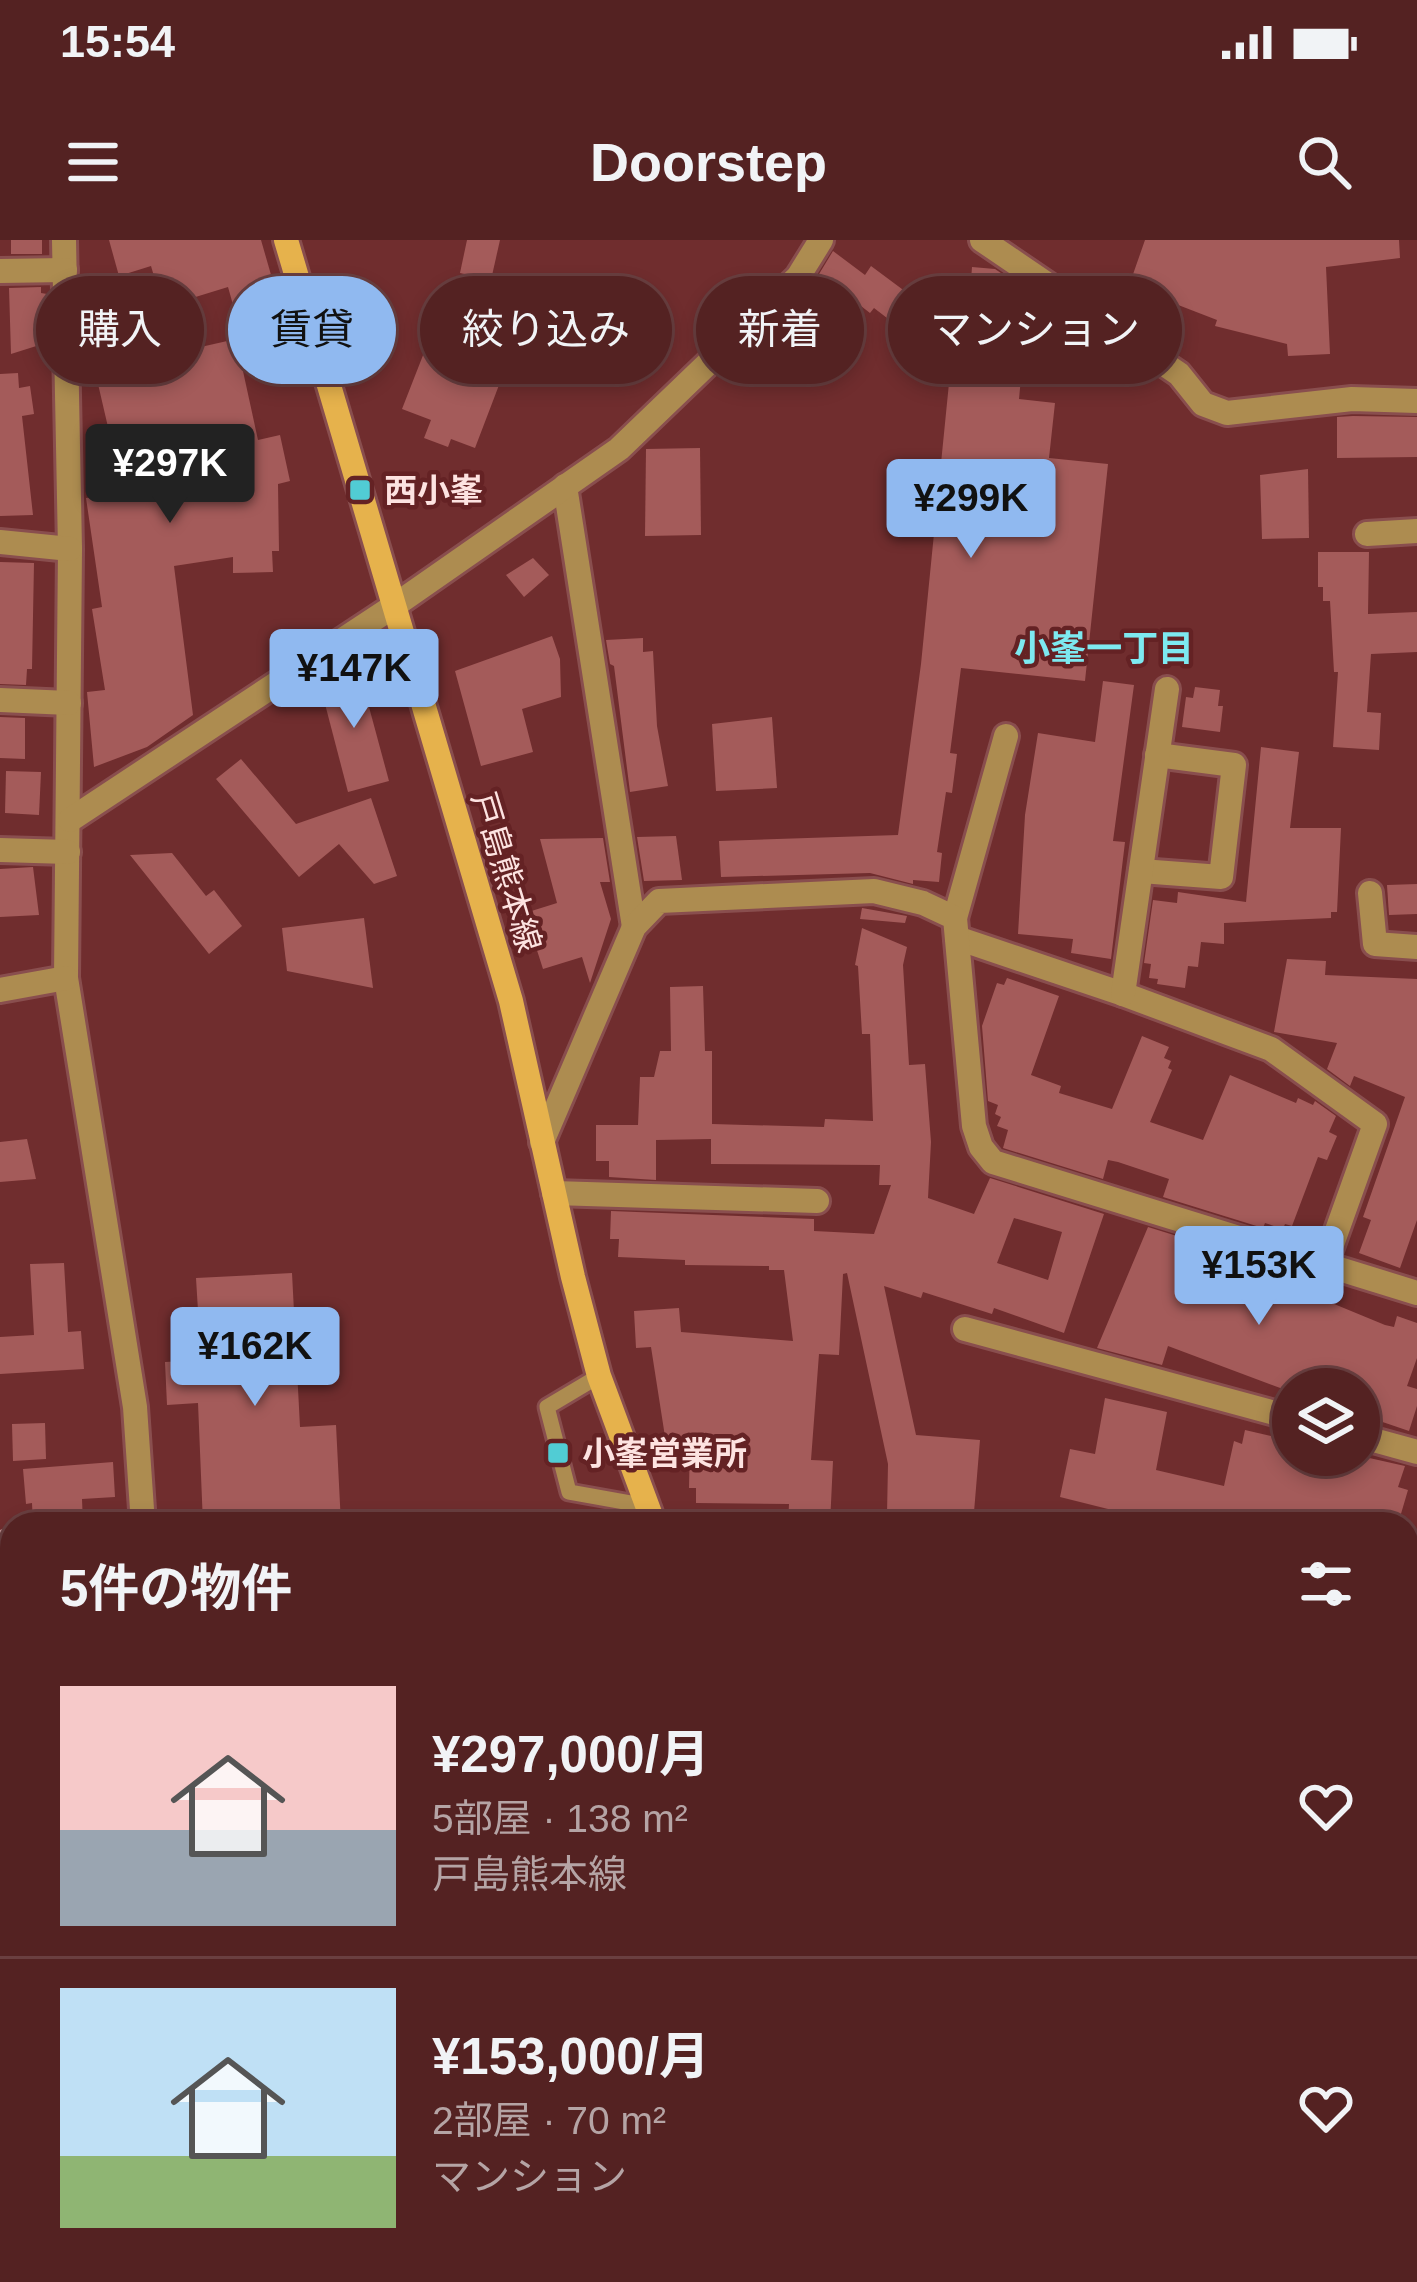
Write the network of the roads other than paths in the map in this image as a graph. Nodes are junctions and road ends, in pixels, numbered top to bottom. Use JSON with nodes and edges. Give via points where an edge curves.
{"nodes":[{"id":1,"x":64,"y":240,"type":"edge"},
{"id":2,"x":286,"y":240,"type":"edge"},
{"id":3,"x":821,"y":240,"type":"edge"},
{"id":4,"x":982,"y":240,"type":"edge"},
{"id":5,"x":64,"y":270,"type":"junction"},
{"id":6,"x":0,"y":271,"type":"edge"},
{"id":7,"x":1417,"y":401,"type":"edge"},
{"id":8,"x":566,"y":486,"type":"junction"},
{"id":9,"x":1417,"y":531,"type":"edge"},
{"id":10,"x":1366,"y":534,"type":"dead end"},
{"id":11,"x":0,"y":542,"type":"edge"},
{"id":12,"x":70,"y":549,"type":"junction"},
{"id":13,"x":394,"y":606,"type":"junction"},
{"id":14,"x":1167,"y":689,"type":"dead end"},
{"id":15,"x":0,"y":700,"type":"edge"},
{"id":16,"x":69,"y":703,"type":"junction"},
{"id":17,"x":1006,"y":736,"type":"dead end"},
{"id":18,"x":1157,"y":755,"type":"junction"},
{"id":19,"x":70,"y":820,"type":"junction"},
{"id":20,"x":0,"y":850,"type":"edge"},
{"id":21,"x":68,"y":852,"type":"junction"},
{"id":22,"x":1141,"y":871,"type":"junction"},
{"id":23,"x":1370,"y":893,"type":"dead end"},
{"id":24,"x":634,"y":927,"type":"junction"},
{"id":25,"x":956,"y":928,"type":"junction"},
{"id":26,"x":1417,"y":947,"type":"edge"},
{"id":27,"x":66,"y":978,"type":"junction"},
{"id":28,"x":0,"y":990,"type":"edge"},
{"id":29,"x":1123,"y":994,"type":"junction"},
{"id":30,"x":542,"y":1142,"type":"junction"},
{"id":31,"x":554,"y":1193,"type":"junction"},
{"id":32,"x":817,"y":1202,"type":"dead end"},
{"id":33,"x":1325,"y":1264,"type":"junction"},
{"id":34,"x":1417,"y":1293,"type":"edge"},
{"id":35,"x":965,"y":1329,"type":"dead end"},
{"id":36,"x":599,"y":1376,"type":"junction"},
{"id":37,"x":1272,"y":1412,"type":"edge"},
{"id":38,"x":1380,"y":1442,"type":"edge"},
{"id":39,"x":1417,"y":1452,"type":"edge"},
{"id":40,"x":142,"y":1512,"type":"edge"},
{"id":41,"x":640,"y":1512,"type":"edge"},
{"id":42,"x":650,"y":1512,"type":"edge"}],
"edges":[{"from":1,"to":5,"type":"street"},
{"from":2,"to":13,"type":"main road","name":"戸島熊本線"},
{"from":3,"to":8,"type":"street","via":[[798,277],[742,332],[619,449]]},
{"from":4,"to":7,"type":"street","via":[[1179,374],[1203,404],[1228,413],[1352,399]]},
{"from":5,"to":6,"type":"street"},
{"from":5,"to":12,"type":"street"},
{"from":8,"to":13,"type":"street"},
{"from":8,"to":24,"type":"street"},
{"from":9,"to":10,"type":"street"},
{"from":11,"to":12,"type":"street"},
{"from":12,"to":16,"type":"street"},
{"from":13,"to":19,"type":"street"},
{"from":13,"to":30,"type":"main road","name":"戸島熊本線","via":[[511,1001]]},
{"from":14,"to":18,"type":"street"},
{"from":15,"to":16,"type":"street"},
{"from":16,"to":19,"type":"street"},
{"from":17,"to":25,"type":"street"},
{"from":18,"to":22,"type":"street"},
{"from":18,"to":22,"type":"street","via":[[1234,765],[1221,878]]},
{"from":19,"to":21,"type":"street"},
{"from":20,"to":21,"type":"street"},
{"from":21,"to":27,"type":"street"},
{"from":22,"to":29,"type":"street"},
{"from":23,"to":26,"type":"street","via":[[1375,944]]},
{"from":24,"to":25,"type":"street","via":[[659,901],[874,891],[923,903]]},
{"from":24,"to":30,"type":"street"},
{"from":25,"to":29,"type":"street"},
{"from":25,"to":33,"type":"street","via":[[974,1126],[993,1162]]},
{"from":27,"to":28,"type":"street"},
{"from":27,"to":40,"type":"street","via":[[135,1407]]},
{"from":29,"to":33,"type":"street","via":[[1271,1049],[1376,1124]]},
{"from":30,"to":31,"type":"main road","name":"戸島熊本線"},
{"from":31,"to":32,"type":"street"},
{"from":31,"to":36,"type":"main road","name":"戸島熊本線"},
{"from":33,"to":34,"type":"street"},
{"from":35,"to":37,"type":"street"},
{"from":36,"to":41,"type":"lane","via":[[547,1407],[569,1492]]},
{"from":36,"to":42,"type":"main road","name":"戸島熊本線"},
{"from":38,"to":39,"type":"street"}]}
